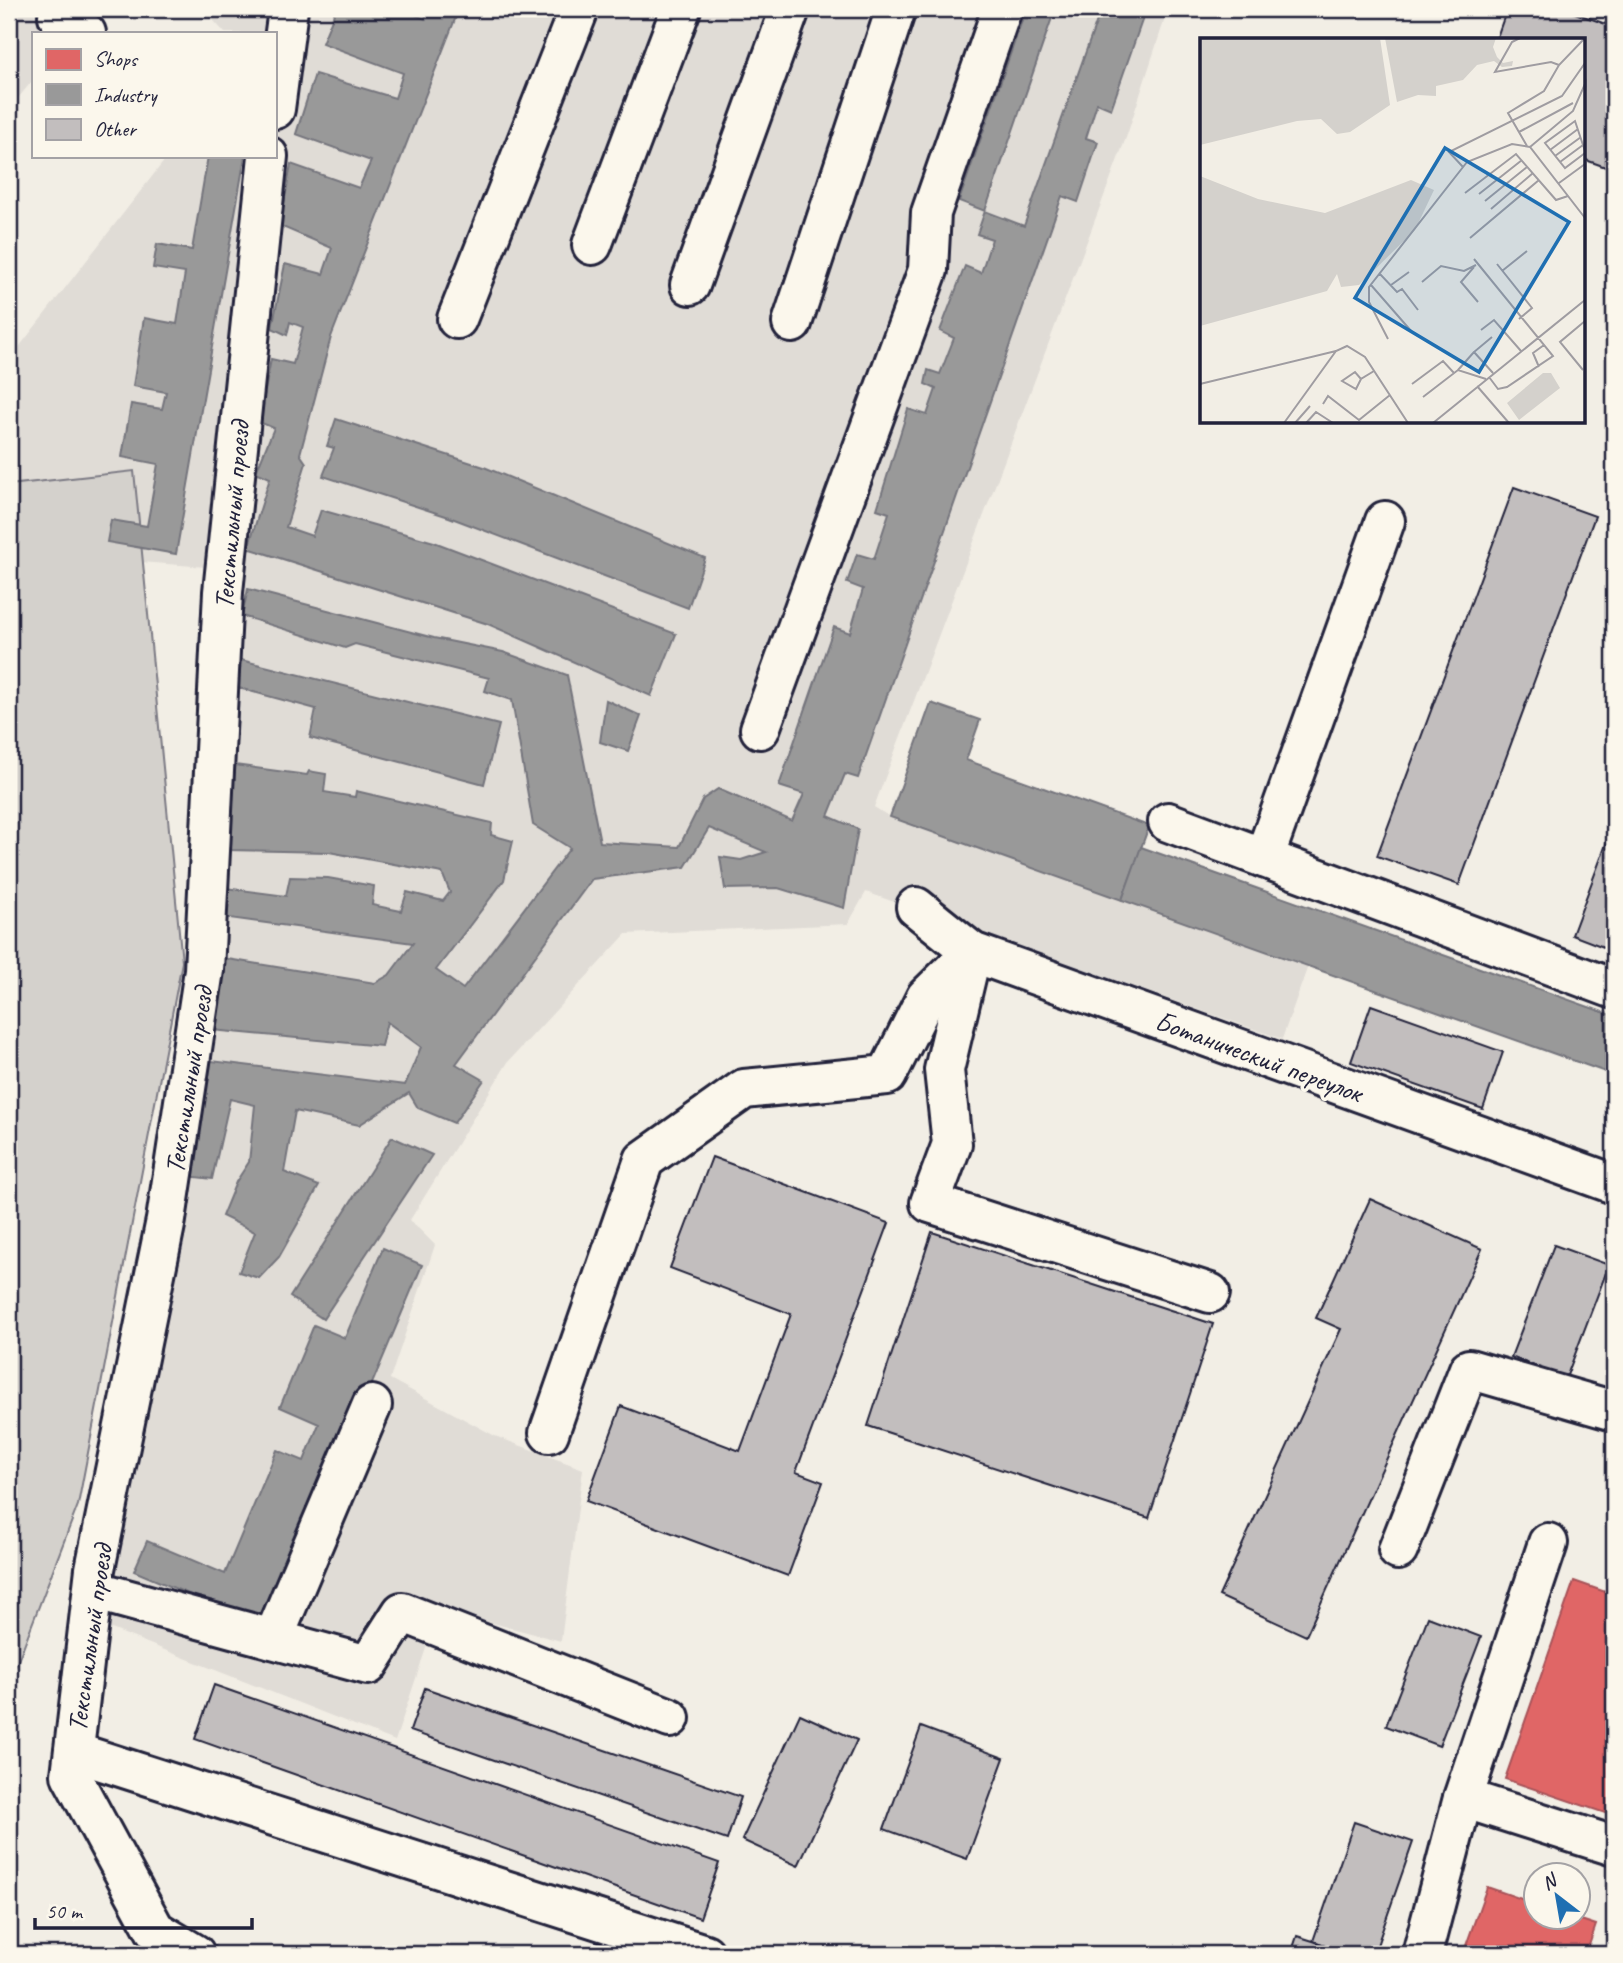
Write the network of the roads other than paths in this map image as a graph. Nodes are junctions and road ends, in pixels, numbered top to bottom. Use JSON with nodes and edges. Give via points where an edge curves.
{"nodes":[{"id":1,"x":61,"y":9,"type":"edge"},
{"id":2,"x":288,"y":9,"type":"edge"},
{"id":3,"x":579,"y":9,"type":"edge"},
{"id":4,"x":681,"y":9,"type":"edge"},
{"id":5,"x":790,"y":9,"type":"edge"},
{"id":6,"x":897,"y":9,"type":"edge"},
{"id":7,"x":1002,"y":9,"type":"edge"},
{"id":8,"x":84,"y":32,"type":"edge"},
{"id":9,"x":276,"y":92,"type":"edge"},
{"id":10,"x":268,"y":158,"type":"edge"},
{"id":11,"x":592,"y":245,"type":"dead end"},
{"id":12,"x":690,"y":285,"type":"dead end"},
{"id":13,"x":457,"y":319,"type":"dead end"},
{"id":14,"x":792,"y":323,"type":"dead end"},
{"id":15,"x":1384,"y":521,"type":"dead end"},
{"id":16,"x":760,"y":729,"type":"dead end"},
{"id":17,"x":1168,"y":822,"type":"dead end"},
{"id":18,"x":1264,"y":858,"type":"junction"},
{"id":19,"x":916,"y":907,"type":"dead end"},
{"id":20,"x":972,"y":952,"type":"junction"},
{"id":21,"x":1614,"y":989,"type":"edge"},
{"id":22,"x":1614,"y":1184,"type":"edge"},
{"id":23,"x":1210,"y":1293,"type":"dead end"},
{"id":24,"x":372,"y":1405,"type":"dead end"},
{"id":25,"x":1614,"y":1411,"type":"edge"},
{"id":26,"x":550,"y":1433,"type":"dead end"},
{"id":27,"x":1548,"y":1543,"type":"dead end"},
{"id":28,"x":1398,"y":1550,"type":"dead end"},
{"id":29,"x":93,"y":1590,"type":"junction"},
{"id":30,"x":273,"y":1639,"type":"junction"},
{"id":31,"x":670,"y":1718,"type":"dead end"},
{"id":32,"x":74,"y":1752,"type":"junction"},
{"id":33,"x":1463,"y":1798,"type":"junction"},
{"id":34,"x":1614,"y":1846,"type":"edge"},
{"id":35,"x":195,"y":1954,"type":"edge"},
{"id":36,"x":705,"y":1954,"type":"edge"},
{"id":37,"x":1422,"y":1954,"type":"edge"}],
"edges":[{"from":1,"to":8,"type":"street","via":[[58,16]]},
{"from":2,"to":9,"type":"street"},
{"from":3,"to":13,"type":"street"},
{"from":4,"to":11,"type":"street"},
{"from":5,"to":12,"type":"street"},
{"from":6,"to":14,"type":"street"},
{"from":7,"to":16,"type":"street","via":[[931,214],[928,270]]},
{"from":10,"to":29,"type":"street","name":"Текстильный проезд","via":[[223,592],[204,970],[166,1220]]},
{"from":15,"to":18,"type":"street"},
{"from":17,"to":18,"type":"street"},
{"from":18,"to":21,"type":"street"},
{"from":19,"to":20,"type":"street","name":"Ботанический переулок"},
{"from":20,"to":22,"type":"street","name":"Ботанический переулок"},
{"from":20,"to":23,"type":"street","via":[[944,1070],[952,1143],[930,1203]]},
{"from":20,"to":26,"type":"street","via":[[926,997],[887,1075],[744,1089],[644,1160]]},
{"from":24,"to":30,"type":"street"},
{"from":25,"to":28,"type":"street","via":[[1469,1369]]},
{"from":27,"to":33,"type":"street"},
{"from":29,"to":30,"type":"street"},
{"from":29,"to":32,"type":"street","name":"Текстильный проезд"},
{"from":30,"to":31,"type":"street","via":[[368,1665],[402,1612]]},
{"from":32,"to":35,"type":"street","name":"Текстильный проезд","via":[[71,1775],[156,1930]]},
{"from":32,"to":36,"type":"street"},
{"from":33,"to":34,"type":"street"},
{"from":33,"to":37,"type":"street"}]}
